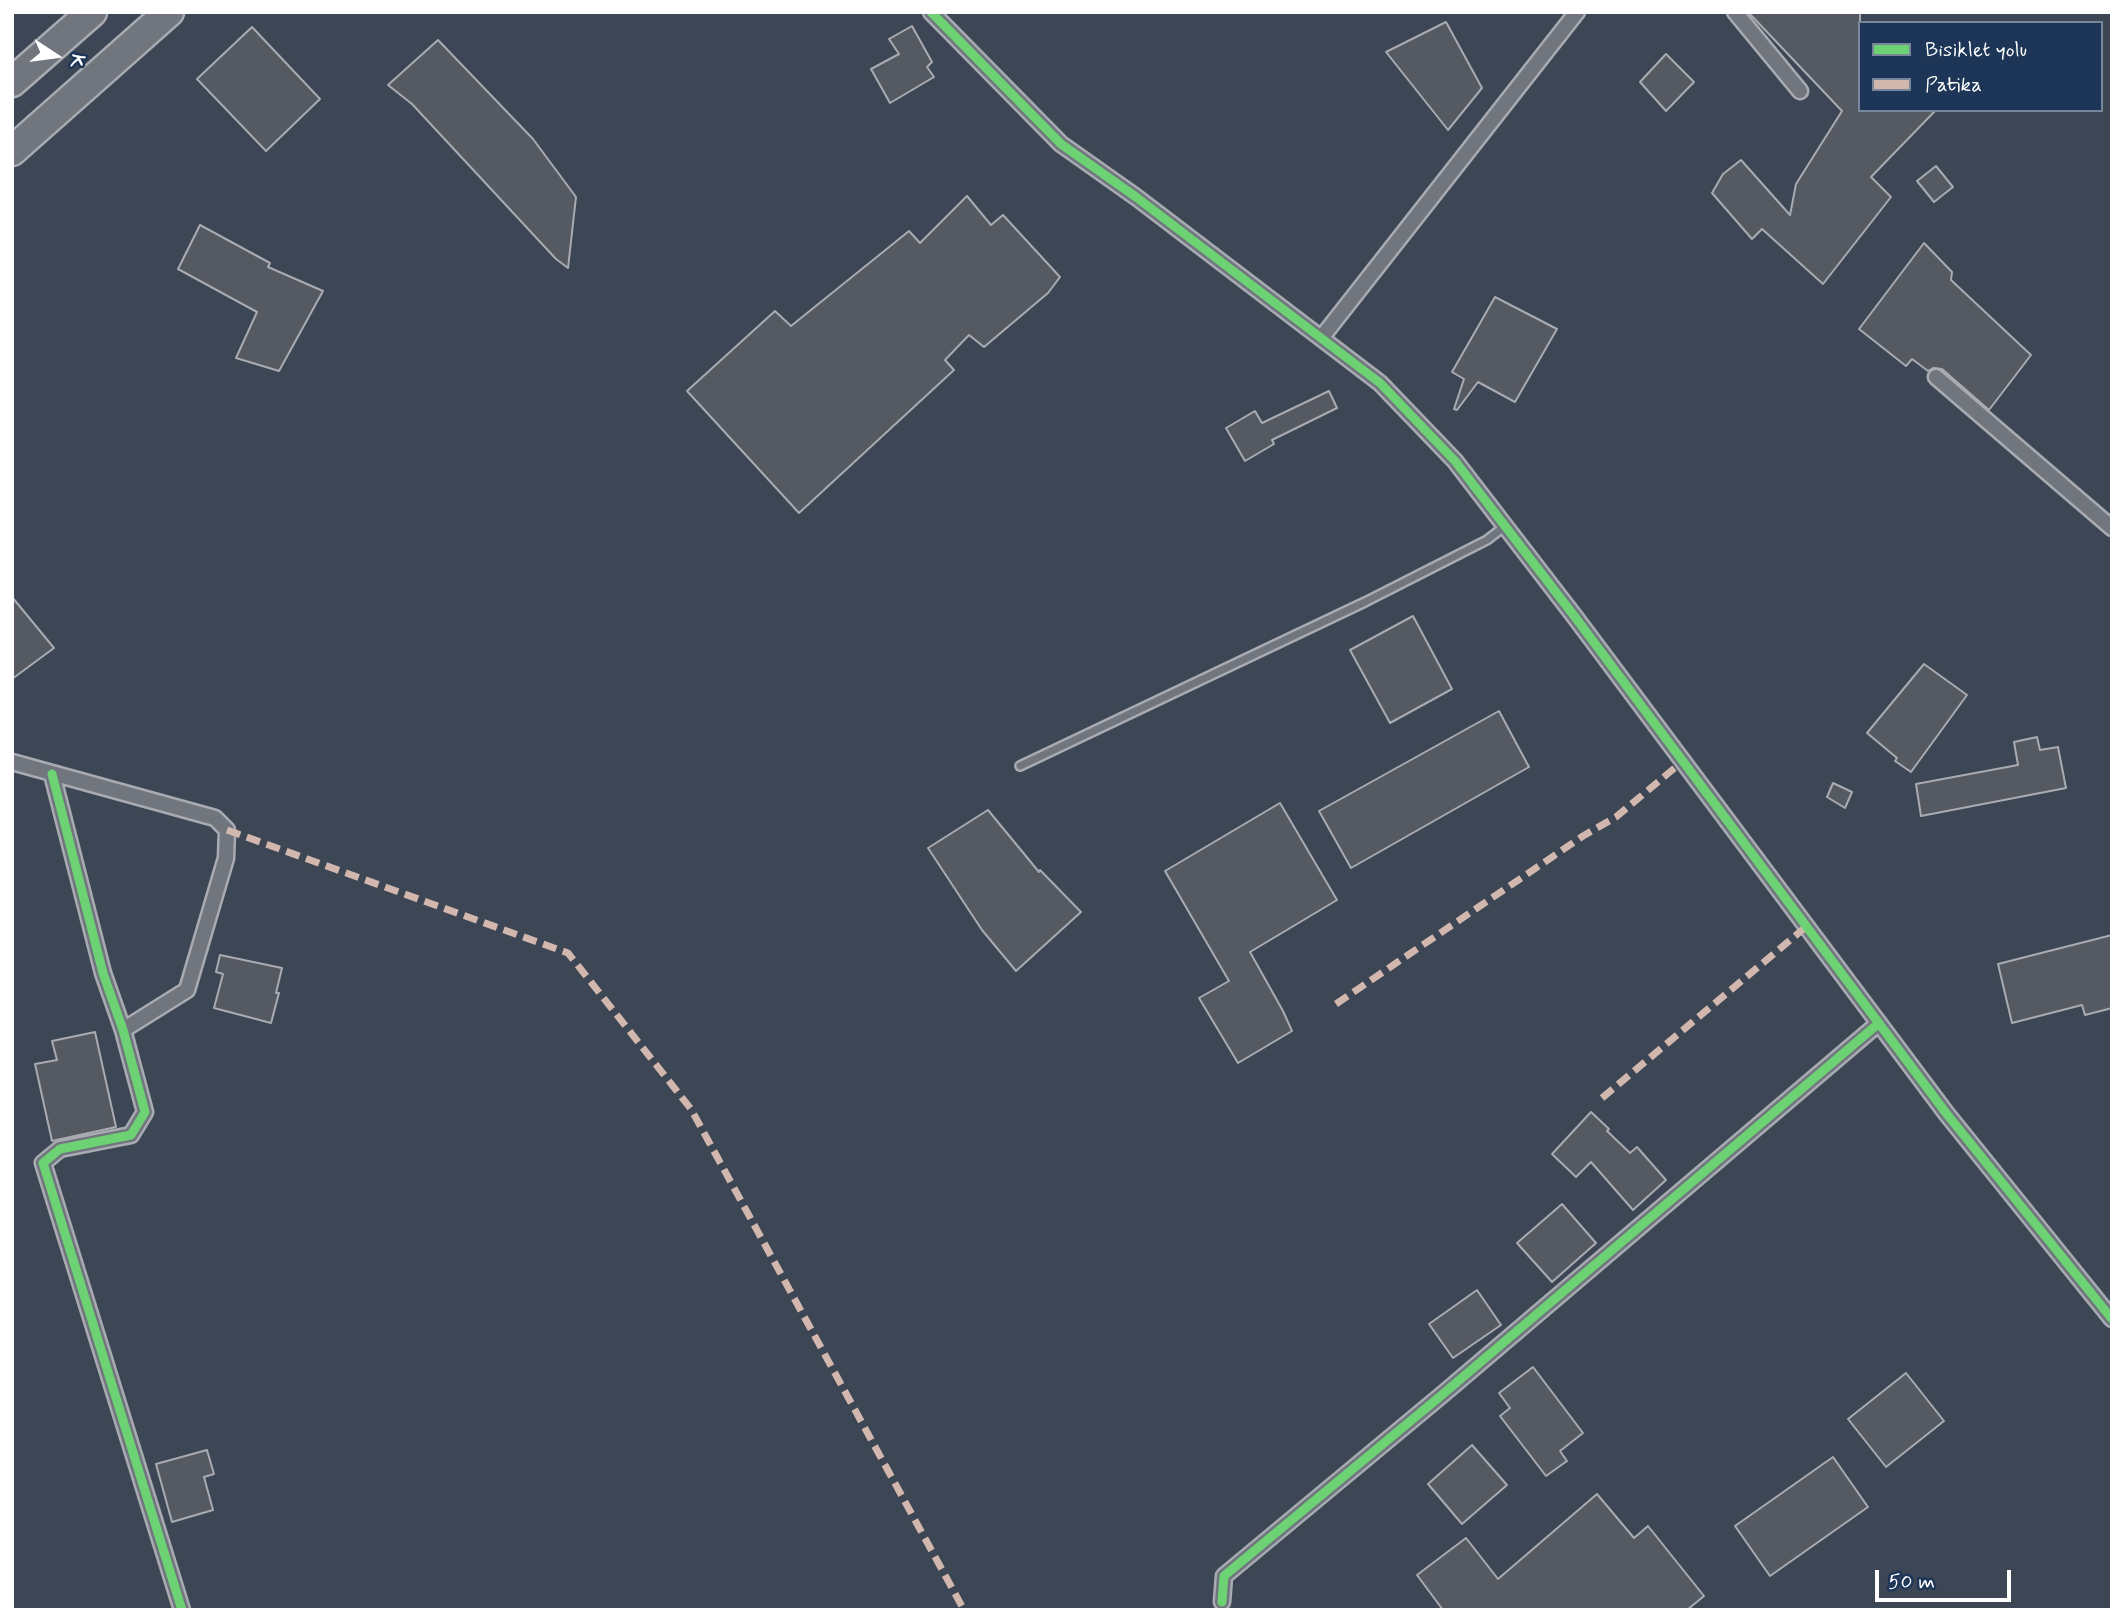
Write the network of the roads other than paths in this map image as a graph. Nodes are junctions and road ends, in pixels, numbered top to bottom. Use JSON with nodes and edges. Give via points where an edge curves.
{"nodes":[{"id":1,"x":92,"y":12,"type":"edge"},
{"id":2,"x":169,"y":12,"type":"edge"},
{"id":3,"x":931,"y":12,"type":"edge"},
{"id":4,"x":1577,"y":12,"type":"edge"},
{"id":5,"x":1735,"y":12,"type":"edge"},
{"id":6,"x":12,"y":82,"type":"edge"},
{"id":7,"x":1800,"y":91,"type":"dead end"},
{"id":8,"x":12,"y":151,"type":"edge"},
{"id":9,"x":1322,"y":337,"type":"junction"},
{"id":10,"x":1936,"y":377,"type":"dead end"},
{"id":11,"x":1505,"y":526,"type":"junction"},
{"id":12,"x":2112,"y":528,"type":"edge"},
{"id":13,"x":12,"y":762,"type":"edge"},
{"id":14,"x":1020,"y":766,"type":"dead end"},
{"id":15,"x":52,"y":774,"type":"junction"},
{"id":16,"x":1879,"y":1023,"type":"junction"},
{"id":17,"x":123,"y":1030,"type":"junction"},
{"id":18,"x":2112,"y":1319,"type":"edge"},
{"id":19,"x":1222,"y":1602,"type":"dead end"},
{"id":20,"x":182,"y":1610,"type":"edge"}],
"edges":[{"from":1,"to":6,"type":"highway"},
{"from":2,"to":8,"type":"highway"},
{"from":3,"to":9,"type":"street","via":[[1061,144]]},
{"from":4,"to":9,"type":"street"},
{"from":5,"to":7,"type":"street"},
{"from":9,"to":11,"type":"street","via":[[1380,383],[1455,461]]},
{"from":10,"to":12,"type":"street"},
{"from":11,"to":14,"type":"lane","via":[[1487,540],[1365,602]]},
{"from":11,"to":16,"type":"street"},
{"from":13,"to":15,"type":"street"},
{"from":15,"to":17,"type":"street","via":[[103,973]]},
{"from":15,"to":17,"type":"street","via":[[215,818],[228,831],[226,858],[187,990]]},
{"from":16,"to":18,"type":"street"},
{"from":16,"to":19,"type":"street","via":[[1224,1576]]},
{"from":17,"to":20,"type":"street","via":[[145,1112],[131,1135],[60,1149],[43,1163]]}]}
